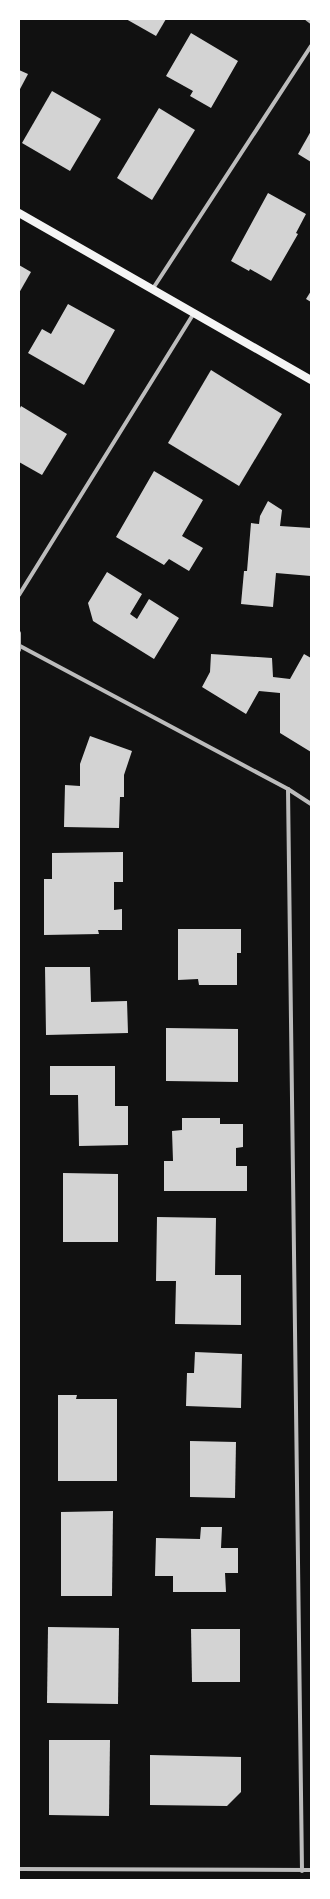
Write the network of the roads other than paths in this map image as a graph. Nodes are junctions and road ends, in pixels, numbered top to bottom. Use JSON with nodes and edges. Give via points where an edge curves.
{"nodes":[{"id":1,"x":307,"y":19,"type":"edge"},
{"id":2,"x":311,"y":22,"type":"edge"},
{"id":3,"x":311,"y":46,"type":"edge"},
{"id":4,"x":19,"y":213,"type":"edge"},
{"id":5,"x":152,"y":290,"type":"junction"},
{"id":6,"x":194,"y":313,"type":"junction"},
{"id":7,"x":311,"y":380,"type":"edge"},
{"id":8,"x":19,"y":595,"type":"edge"},
{"id":9,"x":19,"y":633,"type":"edge"},
{"id":10,"x":20,"y":648,"type":"edge"},
{"id":11,"x":288,"y":789,"type":"junction"},
{"id":12,"x":311,"y":804,"type":"edge"},
{"id":13,"x":19,"y":1869,"type":"edge"},
{"id":14,"x":311,"y":1870,"type":"edge"},
{"id":15,"x":302,"y":1871,"type":"junction"}],
"edges":[{"from":1,"to":2,"type":"street"},
{"from":3,"to":5,"type":"street"},
{"from":4,"to":5,"type":"main road"},
{"from":5,"to":6,"type":"main road"},
{"from":6,"to":7,"type":"main road"},
{"from":6,"to":8,"type":"street"},
{"from":9,"to":10,"type":"street"},
{"from":10,"to":11,"type":"street"},
{"from":11,"to":12,"type":"street"},
{"from":11,"to":15,"type":"street"},
{"from":13,"to":15,"type":"street"},
{"from":14,"to":15,"type":"street"}]}
